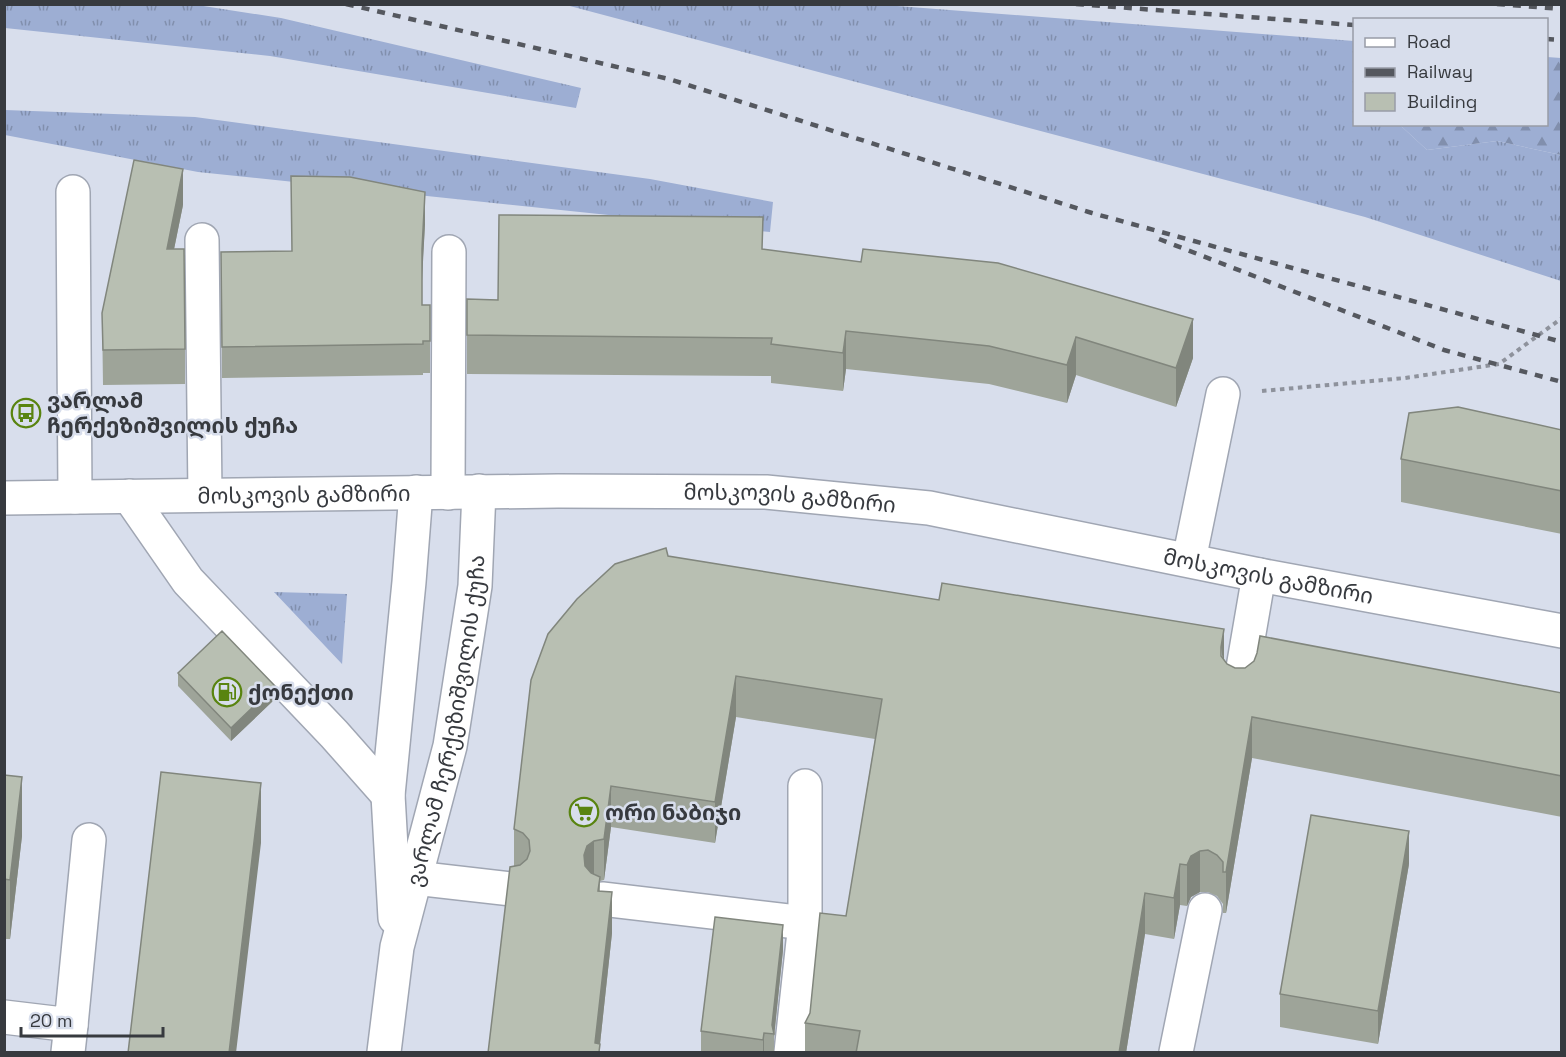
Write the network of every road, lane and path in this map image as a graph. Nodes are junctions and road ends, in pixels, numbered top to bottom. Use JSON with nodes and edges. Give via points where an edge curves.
{"nodes":[{"id":1,"x":74,"y":192,"type":"dead end"},
{"id":2,"x":202,"y":240,"type":"dead end"},
{"id":3,"x":449,"y":252,"type":"dead end"},
{"id":4,"x":1562,"y":318,"type":"edge"},
{"id":5,"x":1223,"y":394,"type":"joint"},
{"id":6,"x":416,"y":492,"type":"junction"},
{"id":7,"x":464,"y":492,"type":"junction"},
{"id":8,"x":205,"y":495,"type":"junction"},
{"id":9,"x":129,"y":496,"type":"junction"},
{"id":10,"x":75,"y":497,"type":"junction"},
{"id":11,"x":4,"y":498,"type":"edge"},
{"id":12,"x":1189,"y":561,"type":"junction"},
{"id":13,"x":1259,"y":575,"type":"junction"},
{"id":14,"x":1562,"y":631,"type":"edge"},
{"id":15,"x":1239,"y":691,"type":"edge"},
{"id":16,"x":805,"y":786,"type":"dead end"},
{"id":17,"x":387,"y":795,"type":"junction"},
{"id":18,"x":89,"y":840,"type":"dead end"},
{"id":19,"x":415,"y":878,"type":"junction"},
{"id":20,"x":512,"y":889,"type":"edge"},
{"id":21,"x":602,"y":899,"type":"edge"},
{"id":22,"x":1205,"y":910,"type":"dead end"},
{"id":23,"x":805,"y":922,"type":"junction"},
{"id":24,"x":397,"y":947,"type":"junction"},
{"id":25,"x":4,"y":1017,"type":"edge"},
{"id":26,"x":70,"y":1039,"type":"edge"},
{"id":27,"x":384,"y":1053,"type":"edge"},
{"id":28,"x":791,"y":1053,"type":"edge"},
{"id":29,"x":1176,"y":1053,"type":"edge"}],
"edges":[{"from":1,"to":10,"type":"main road"},
{"from":2,"to":8,"type":"main road"},
{"from":3,"to":7,"type":"main road","name":"ვარლამ ჩერქეზიშვილის ქუჩა"},
{"from":4,"to":5,"type":"path","via":[[1500,364],[1406,378]]},
{"from":5,"to":12,"type":"main road"},
{"from":6,"to":7,"type":"main road","name":"მოსკოვის გამზირი"},
{"from":6,"to":8,"type":"main road","name":"მოსკოვის გამზირი"},
{"from":6,"to":17,"type":"main road","name":"ვარლამ ჩერქეზიშვილის ქუჩა"},
{"from":7,"to":12,"type":"main road","name":"მოსკოვის გამზირი","via":[[766,492],[929,508]]},
{"from":7,"to":19,"type":"main road","name":"ვარლამ ჩერქეზიშვილის ქუჩა","via":[[475,586],[450,746]]},
{"from":8,"to":9,"type":"main road","name":"მოსკოვის გამზირი"},
{"from":9,"to":10,"type":"main road","name":"მოსკოვის გამზირი"},
{"from":9,"to":17,"type":"main road","via":[[188,581]]},
{"from":10,"to":11,"type":"main road","name":"მოსკოვის გამზირი"},
{"from":12,"to":13,"type":"main road","name":"მოსკოვის გამზირი"},
{"from":13,"to":14,"type":"main road","name":"მოსკოვის გამზირი"},
{"from":13,"to":15,"type":"main road"},
{"from":16,"to":23,"type":"main road"},
{"from":17,"to":24,"type":"main road","name":"ვარლამ ჩერქეზიშვილის ქუჩა"},
{"from":18,"to":26,"type":"main road"},
{"from":19,"to":20,"type":"main road"},
{"from":19,"to":24,"type":"main road","name":"ვარლამ ჩერქეზიშვილის ქუჩა"},
{"from":21,"to":23,"type":"main road"},
{"from":22,"to":29,"type":"main road"},
{"from":23,"to":28,"type":"main road"},
{"from":24,"to":27,"type":"main road","name":"ვარლამ ჩერქეზიშვილის ქუჩა"},
{"from":25,"to":26,"type":"main road"}]}
